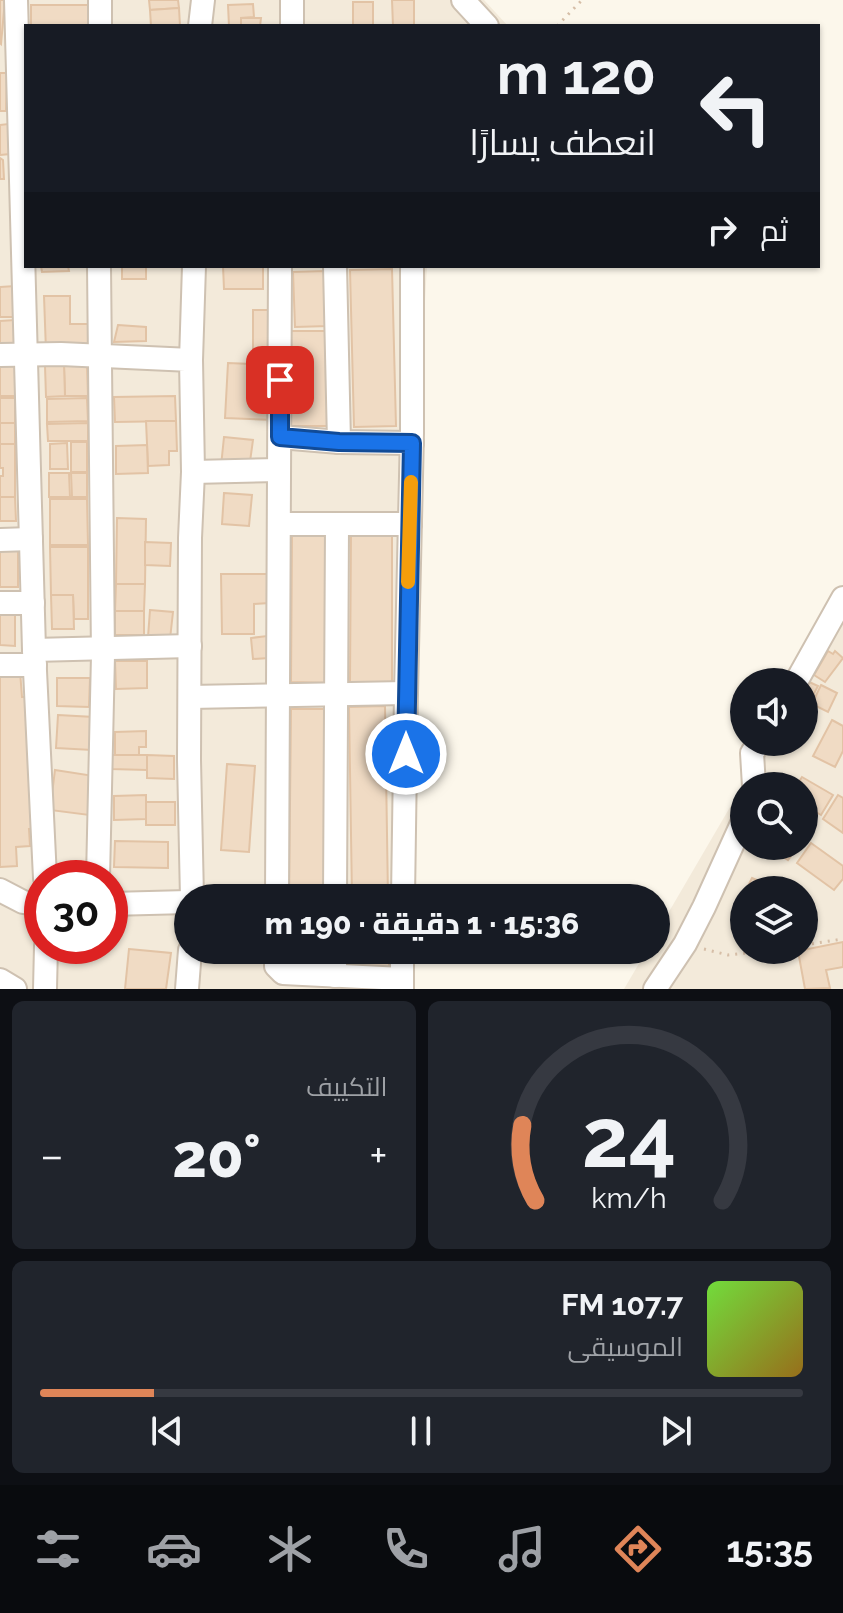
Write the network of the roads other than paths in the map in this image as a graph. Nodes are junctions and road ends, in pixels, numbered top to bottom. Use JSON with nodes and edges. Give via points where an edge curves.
{"nodes":[{"id":1,"x":16,"y":0,"type":"edge"},
{"id":2,"x":100,"y":0,"type":"edge"},
{"id":3,"x":203,"y":0,"type":"edge"},
{"id":4,"x":292,"y":0,"type":"edge"},
{"id":5,"x":463,"y":0,"type":"edge"},
{"id":6,"x":100,"y":24,"type":"edge"},
{"id":7,"x":200,"y":24,"type":"edge"},
{"id":8,"x":292,"y":24,"type":"edge"},
{"id":9,"x":485,"y":24,"type":"edge"},
{"id":10,"x":23,"y":132,"type":"edge"},
{"id":11,"x":24,"y":243,"type":"edge"},
{"id":12,"x":24,"y":268,"type":"edge"},
{"id":13,"x":99,"y":268,"type":"edge"},
{"id":14,"x":194,"y":268,"type":"edge"},
{"id":15,"x":280,"y":268,"type":"edge"},
{"id":16,"x":335,"y":268,"type":"edge"},
{"id":17,"x":412,"y":268,"type":"edge"},
{"id":18,"x":25,"y":354,"type":"junction"},
{"id":19,"x":0,"y":355,"type":"edge"},
{"id":20,"x":99,"y":358,"type":"junction"},
{"id":21,"x":191,"y":360,"type":"junction"},
{"id":22,"x":280,"y":437,"type":"junction"},
{"id":23,"x":339,"y":442,"type":"junction"},
{"id":24,"x":412,"y":443,"type":"junction"},
{"id":25,"x":279,"y":470,"type":"junction"},
{"id":26,"x":193,"y":472,"type":"junction"},
{"id":27,"x":280,"y":524,"type":"junction"},
{"id":28,"x":410,"y":524,"type":"junction"},
{"id":29,"x":337,"y":525,"type":"junction"},
{"id":30,"x":31,"y":539,"type":"junction"},
{"id":31,"x":0,"y":540,"type":"edge"},
{"id":32,"x":843,"y":598,"type":"edge"},
{"id":33,"x":0,"y":603,"type":"edge"},
{"id":34,"x":33,"y":603,"type":"junction"},
{"id":35,"x":190,"y":646,"type":"junction"},
{"id":36,"x":103,"y":648,"type":"junction"},
{"id":37,"x":35,"y":658,"type":"junction"},
{"id":38,"x":0,"y":665,"type":"edge"},
{"id":39,"x":804,"y":668,"type":"edge"},
{"id":40,"x":406,"y":693,"type":"junction"},
{"id":41,"x":336,"y":695,"type":"junction"},
{"id":42,"x":278,"y":696,"type":"junction"},
{"id":43,"x":190,"y":697,"type":"junction"},
{"id":44,"x":730,"y":849,"type":"edge"},
{"id":45,"x":44,"y":860,"type":"edge"},
{"id":46,"x":98,"y":860,"type":"edge"},
{"id":47,"x":190,"y":884,"type":"edge"},
{"id":48,"x":277,"y":884,"type":"edge"},
{"id":49,"x":335,"y":884,"type":"edge"},
{"id":50,"x":403,"y":884,"type":"edge"},
{"id":51,"x":0,"y":890,"type":"edge"},
{"id":52,"x":174,"y":901,"type":"edge"},
{"id":53,"x":24,"y":902,"type":"edge"},
{"id":54,"x":128,"y":903,"type":"edge"},
{"id":55,"x":46,"y":964,"type":"edge"},
{"id":56,"x":189,"y":964,"type":"edge"},
{"id":57,"x":276,"y":964,"type":"edge"},
{"id":58,"x":335,"y":964,"type":"edge"},
{"id":59,"x":335,"y":976,"type":"junction"},
{"id":60,"x":0,"y":980,"type":"edge"},
{"id":61,"x":402,"y":984,"type":"edge"},
{"id":62,"x":15,"y":989,"type":"edge"},
{"id":63,"x":45,"y":989,"type":"edge"},
{"id":64,"x":187,"y":989,"type":"edge"},
{"id":65,"x":655,"y":989,"type":"edge"}],
"edges":[{"from":1,"to":10,"type":"street"},
{"from":2,"to":6,"type":"street"},
{"from":3,"to":7,"type":"street"},
{"from":4,"to":8,"type":"street"},
{"from":5,"to":9,"type":"street"},
{"from":10,"to":11,"type":"street"},
{"from":12,"to":18,"type":"street"},
{"from":13,"to":20,"type":"street"},
{"from":14,"to":21,"type":"street"},
{"from":15,"to":22,"type":"street"},
{"from":16,"to":23,"type":"street"},
{"from":17,"to":24,"type":"street"},
{"from":18,"to":19,"type":"street"},
{"from":18,"to":20,"type":"street"},
{"from":18,"to":30,"type":"street"},
{"from":20,"to":21,"type":"street"},
{"from":20,"to":36,"type":"street"},
{"from":21,"to":26,"type":"street"},
{"from":22,"to":23,"type":"street"},
{"from":22,"to":25,"type":"street"},
{"from":23,"to":24,"type":"street"},
{"from":24,"to":28,"type":"street"},
{"from":25,"to":26,"type":"street"},
{"from":25,"to":27,"type":"street"},
{"from":26,"to":35,"type":"street"},
{"from":27,"to":29,"type":"street"},
{"from":27,"to":42,"type":"street"},
{"from":28,"to":29,"type":"street"},
{"from":28,"to":40,"type":"street"},
{"from":29,"to":41,"type":"street"},
{"from":30,"to":31,"type":"street"},
{"from":30,"to":34,"type":"street"},
{"from":32,"to":39,"type":"street"},
{"from":33,"to":34,"type":"street"},
{"from":34,"to":37,"type":"street"},
{"from":35,"to":36,"type":"street"},
{"from":35,"to":43,"type":"street"},
{"from":36,"to":37,"type":"street"},
{"from":36,"to":46,"type":"street"},
{"from":37,"to":38,"type":"street"},
{"from":37,"to":45,"type":"street"},
{"from":40,"to":41,"type":"street"},
{"from":40,"to":50,"type":"street"},
{"from":41,"to":42,"type":"street"},
{"from":41,"to":49,"type":"street"},
{"from":42,"to":43,"type":"street"},
{"from":42,"to":48,"type":"street"},
{"from":43,"to":47,"type":"street"},
{"from":44,"to":65,"type":"street","via":[[685,944]]},
{"from":51,"to":53,"type":"street"},
{"from":52,"to":54,"type":"street"},
{"from":55,"to":63,"type":"street"},
{"from":56,"to":64,"type":"street"},
{"from":57,"to":59,"type":"street","via":[[283,973]]},
{"from":58,"to":59,"type":"street"},
{"from":59,"to":61,"type":"street"},
{"from":60,"to":62,"type":"street"}]}
